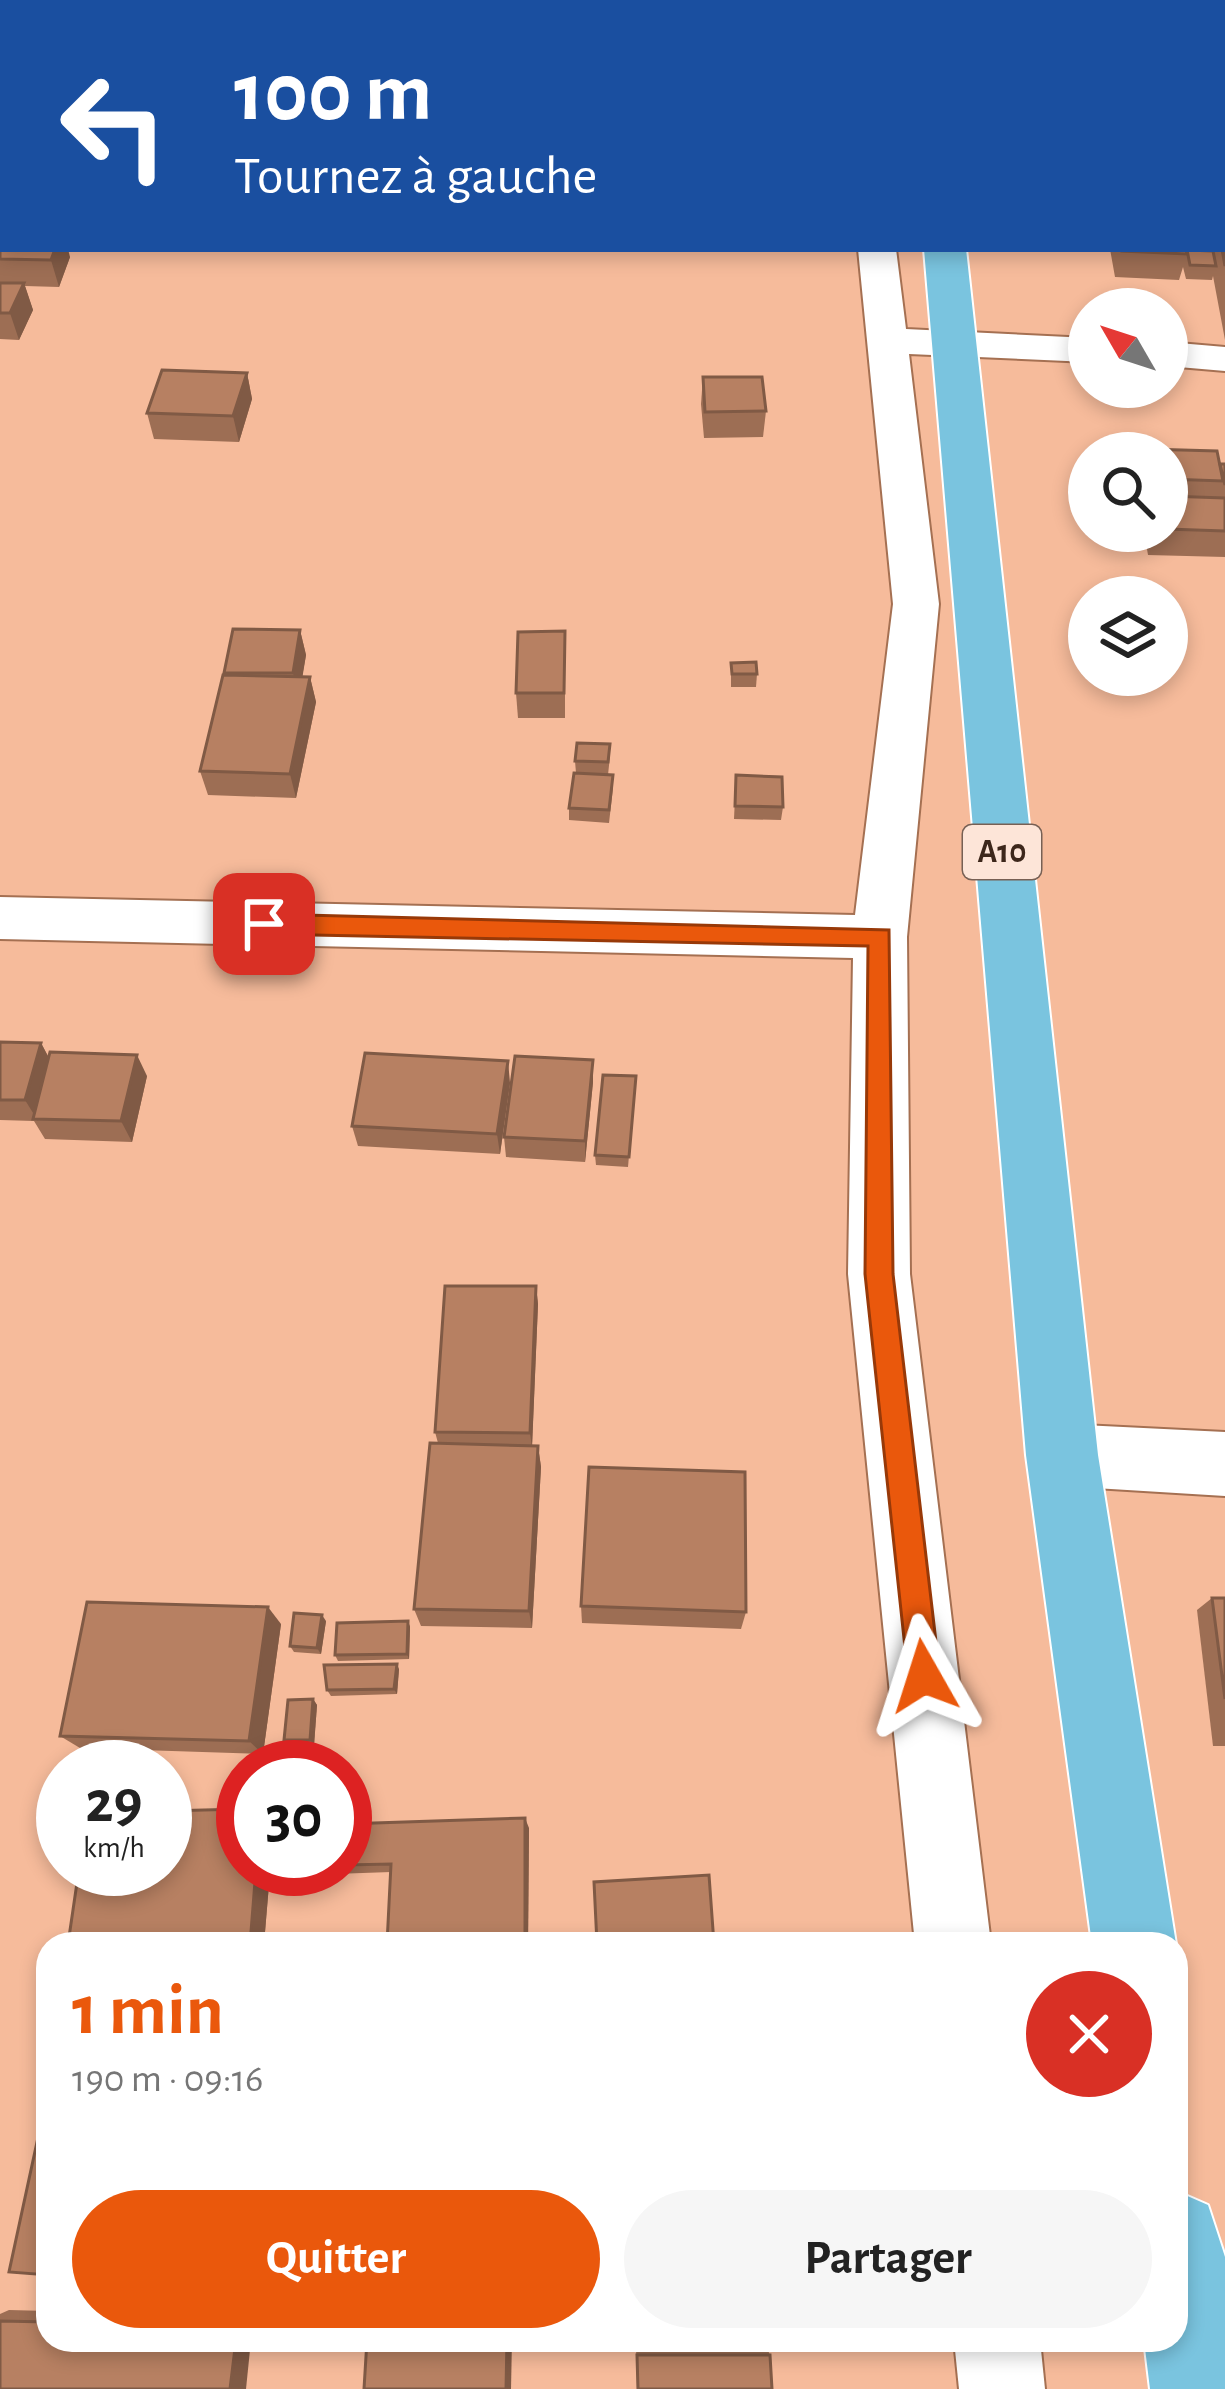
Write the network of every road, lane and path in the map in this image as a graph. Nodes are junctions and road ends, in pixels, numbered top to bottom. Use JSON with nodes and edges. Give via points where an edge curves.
{"nodes":[{"id":1,"x":877,"y":252,"type":"edge"},
{"id":2,"x":945,"y":252,"type":"edge"},
{"id":3,"x":889,"y":340,"type":"junction"},
{"id":4,"x":952,"y":343,"type":"junction"},
{"id":5,"x":1068,"y":349,"type":"edge"},
{"id":6,"x":1188,"y":356,"type":"edge"},
{"id":7,"x":1225,"y":358,"type":"edge"},
{"id":8,"x":0,"y":918,"type":"edge"},
{"id":9,"x":880,"y":937,"type":"junction"},
{"id":10,"x":1062,"y":1455,"type":"junction"},
{"id":11,"x":1225,"y":1464,"type":"edge"},
{"id":12,"x":952,"y":1932,"type":"edge"},
{"id":13,"x":1132,"y":1932,"type":"edge"},
{"id":14,"x":1188,"y":2320,"type":"edge"},
{"id":15,"x":998,"y":2352,"type":"edge"},
{"id":16,"x":1002,"y":2389,"type":"edge"},
{"id":17,"x":1198,"y":2389,"type":"edge"}],
"edges":[{"from":1,"to":3,"type":"street"},
{"from":2,"to":4,"type":"main road","number":"A10"},
{"from":3,"to":4,"type":"street"},
{"from":3,"to":9,"type":"street","via":[[916,604]]},
{"from":4,"to":5,"type":"street"},
{"from":4,"to":10,"type":"main road","number":"A10"},
{"from":6,"to":7,"type":"street"},
{"from":8,"to":9,"type":"street"},
{"from":9,"to":12,"type":"street","via":[[879,1274]]},
{"from":10,"to":11,"type":"street"},
{"from":10,"to":13,"type":"main road","number":"A10"},
{"from":14,"to":17,"type":"main road"},
{"from":15,"to":16,"type":"street"}]}
